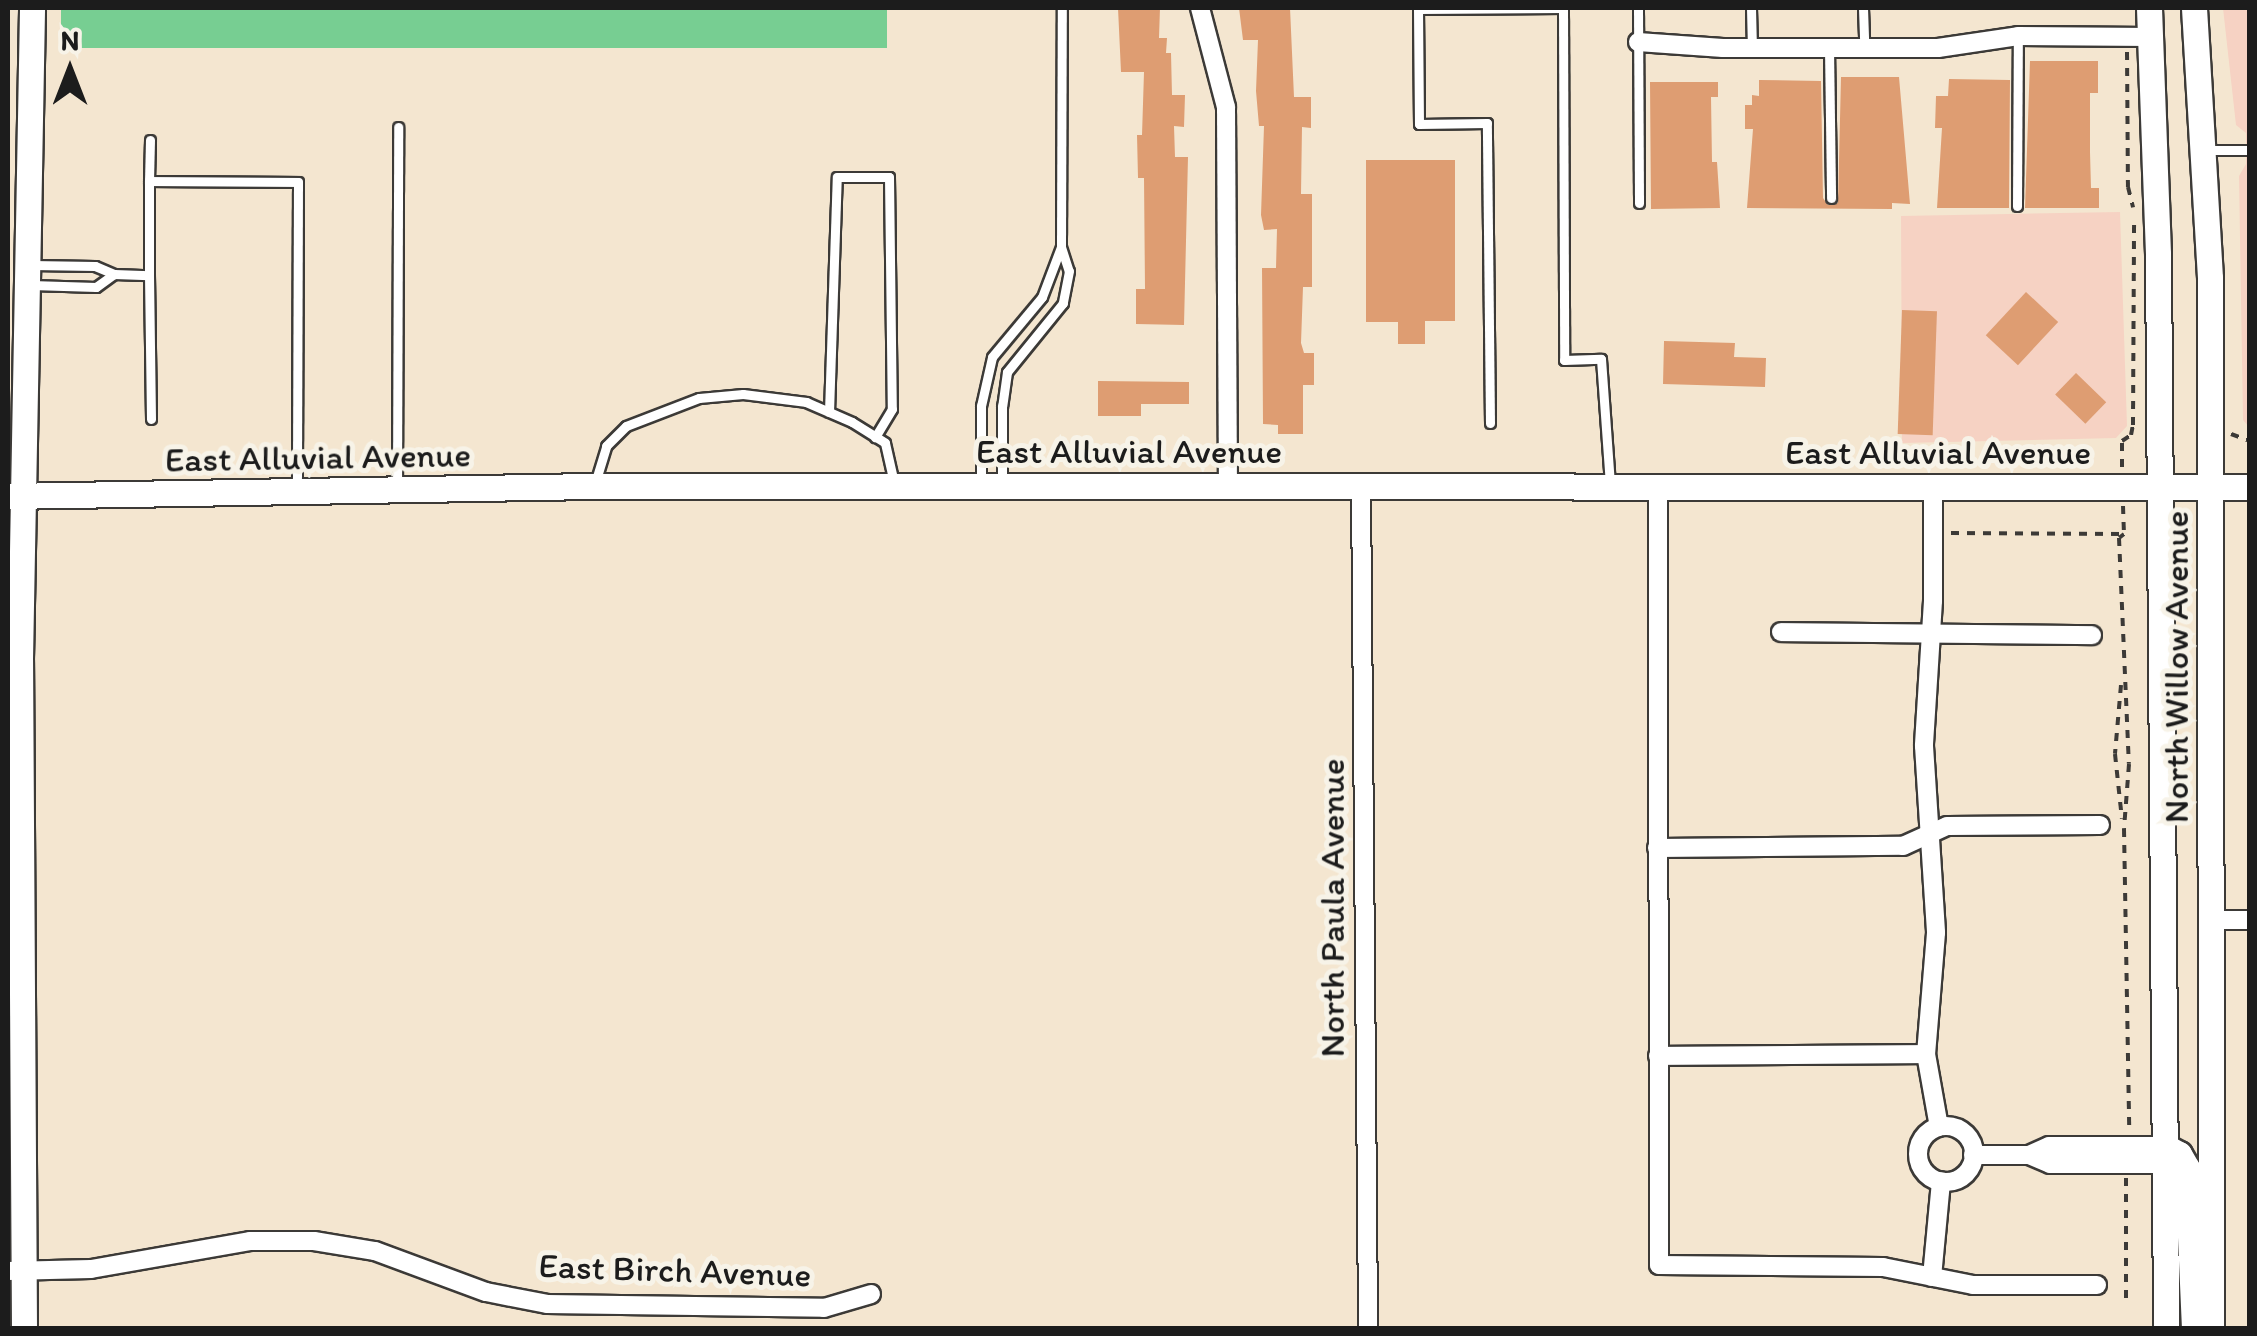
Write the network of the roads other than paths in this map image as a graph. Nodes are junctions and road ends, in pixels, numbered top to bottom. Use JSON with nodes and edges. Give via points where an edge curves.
{"nodes":[{"id":1,"x":32,"y":8,"type":"edge"},
{"id":2,"x":1062,"y":8,"type":"edge"},
{"id":3,"x":1200,"y":8,"type":"edge"},
{"id":4,"x":1638,"y":8,"type":"edge"},
{"id":5,"x":1751,"y":8,"type":"edge"},
{"id":6,"x":1863,"y":8,"type":"edge"},
{"id":7,"x":2149,"y":8,"type":"edge"},
{"id":8,"x":2194,"y":8,"type":"edge"},
{"id":9,"x":2018,"y":36,"type":"junction"},
{"id":10,"x":2138,"y":37,"type":"junction"},
{"id":11,"x":1638,"y":42,"type":"junction"},
{"id":12,"x":1829,"y":46,"type":"junction"},
{"id":13,"x":1864,"y":46,"type":"junction"},
{"id":14,"x":1752,"y":48,"type":"junction"},
{"id":15,"x":398,"y":126,"type":"dead end"},
{"id":16,"x":150,"y":140,"type":"dead end"},
{"id":17,"x":2206,"y":150,"type":"junction"},
{"id":18,"x":2250,"y":150,"type":"edge"},
{"id":19,"x":149,"y":181,"type":"junction"},
{"id":20,"x":1831,"y":198,"type":"dead end"},
{"id":21,"x":1639,"y":202,"type":"dead end"},
{"id":22,"x":2017,"y":206,"type":"dead end"},
{"id":23,"x":1061,"y":248,"type":"junction"},
{"id":24,"x":114,"y":274,"type":"junction"},
{"id":25,"x":25,"y":275,"type":"junction"},
{"id":26,"x":148,"y":275,"type":"junction"},
{"id":27,"x":829,"y":412,"type":"junction"},
{"id":28,"x":151,"y":419,"type":"dead end"},
{"id":29,"x":1490,"y":423,"type":"dead end"},
{"id":30,"x":875,"y":437,"type":"junction"},
{"id":31,"x":894,"y":485,"type":"junction"},
{"id":32,"x":595,"y":486,"type":"junction"},
{"id":33,"x":992,"y":486,"type":"junction"},
{"id":34,"x":1362,"y":486,"type":"junction"},
{"id":35,"x":1610,"y":486,"type":"junction"},
{"id":36,"x":1658,"y":486,"type":"junction"},
{"id":37,"x":2158,"y":486,"type":"junction"},
{"id":38,"x":2212,"y":486,"type":"junction"},
{"id":39,"x":1932,"y":487,"type":"junction"},
{"id":40,"x":2250,"y":487,"type":"edge"},
{"id":41,"x":1228,"y":488,"type":"junction"},
{"id":42,"x":397,"y":491,"type":"junction"},
{"id":43,"x":297,"y":493,"type":"junction"},
{"id":44,"x":15,"y":497,"type":"edge"},
{"id":45,"x":1781,"y":632,"type":"dead end"},
{"id":46,"x":1928,"y":635,"type":"junction"},
{"id":47,"x":2092,"y":635,"type":"dead end"},
{"id":48,"x":2100,"y":825,"type":"dead end"},
{"id":49,"x":1929,"y":835,"type":"junction"},
{"id":50,"x":1657,"y":848,"type":"junction"},
{"id":51,"x":2208,"y":920,"type":"junction"},
{"id":52,"x":2250,"y":920,"type":"edge"},
{"id":53,"x":1926,"y":1054,"type":"junction"},
{"id":54,"x":1658,"y":1056,"type":"junction"},
{"id":55,"x":1939,"y":1127,"type":"junction"},
{"id":56,"x":1974,"y":1155,"type":"junction"},
{"id":57,"x":2164,"y":1155,"type":"junction"},
{"id":58,"x":1942,"y":1181,"type":"junction"},
{"id":59,"x":16,"y":1271,"type":"edge"},
{"id":60,"x":1932,"y":1276,"type":"junction"},
{"id":61,"x":2097,"y":1285,"type":"dead end"},
{"id":62,"x":871,"y":1294,"type":"dead end"},
{"id":63,"x":24,"y":1328,"type":"edge"},
{"id":64,"x":1368,"y":1328,"type":"edge"},
{"id":65,"x":2166,"y":1328,"type":"edge"},
{"id":66,"x":2194,"y":1328,"type":"edge"},
{"id":67,"x":2211,"y":1328,"type":"edge"}],
"edges":[{"from":1,"to":25,"type":"main road"},
{"from":2,"to":23,"type":"lane"},
{"from":3,"to":41,"type":"street","via":[[1226,120]]},
{"from":4,"to":11,"type":"lane"},
{"from":5,"to":14,"type":"lane"},
{"from":6,"to":13,"type":"lane"},
{"from":7,"to":10,"type":"main road","name":"North Willow Avenue"},
{"from":8,"to":17,"type":"main road","name":"North Willow Avenue"},
{"from":9,"to":10,"type":"street"},
{"from":9,"to":13,"type":"street","via":[[1938,48]]},
{"from":9,"to":22,"type":"lane"},
{"from":10,"to":37,"type":"main road","name":"North Willow Avenue"},
{"from":11,"to":14,"type":"street"},
{"from":11,"to":21,"type":"lane"},
{"from":12,"to":13,"type":"street"},
{"from":12,"to":14,"type":"street"},
{"from":12,"to":20,"type":"lane"},
{"from":15,"to":42,"type":"lane"},
{"from":16,"to":19,"type":"lane"},
{"from":17,"to":18,"type":"lane"},
{"from":17,"to":38,"type":"main road","name":"North Willow Avenue"},
{"from":19,"to":26,"type":"lane"},
{"from":19,"to":43,"type":"lane","via":[[298,182]]},
{"from":23,"to":33,"type":"lane","via":[[1069,272],[1062,303],[1007,372]]},
{"from":23,"to":33,"type":"lane","via":[[1042,297],[992,357],[981,406]]},
{"from":24,"to":25,"type":"lane","via":[[95,266]]},
{"from":24,"to":25,"type":"lane","via":[[96,287]]},
{"from":24,"to":26,"type":"lane"},
{"from":25,"to":44,"type":"main road"},
{"from":26,"to":28,"type":"lane"},
{"from":27,"to":30,"type":"lane"},
{"from":27,"to":30,"type":"lane","via":[[838,177],[889,177],[892,409]]},
{"from":27,"to":32,"type":"lane","via":[[806,402],[743,394],[658,410],[614,436]]},
{"from":29,"to":35,"type":"lane","via":[[1487,123],[1419,124],[1418,8],[1563,8],[1564,360],[1601,359]]},
{"from":30,"to":31,"type":"lane","via":[[890,451]]},
{"from":31,"to":32,"type":"main road","name":"East Alluvial Avenue"},
{"from":31,"to":33,"type":"main road","name":"East Alluvial Avenue"},
{"from":32,"to":42,"type":"main road","name":"East Alluvial Avenue"},
{"from":33,"to":41,"type":"main road","name":"East Alluvial Avenue"},
{"from":34,"to":35,"type":"main road","name":"East Alluvial Avenue"},
{"from":34,"to":41,"type":"main road","name":"East Alluvial Avenue"},
{"from":34,"to":64,"type":"street","name":"North Paula Avenue"},
{"from":35,"to":36,"type":"main road","name":"East Alluvial Avenue"},
{"from":36,"to":39,"type":"main road","name":"East Alluvial Avenue"},
{"from":36,"to":50,"type":"street"},
{"from":37,"to":38,"type":"main road","name":"East Alluvial Avenue"},
{"from":37,"to":39,"type":"main road","name":"East Alluvial Avenue"},
{"from":37,"to":57,"type":"main road","name":"North Willow Avenue"},
{"from":38,"to":40,"type":"main road","name":"East Alluvial Avenue"},
{"from":38,"to":51,"type":"main road","name":"North Willow Avenue"},
{"from":39,"to":46,"type":"street"},
{"from":42,"to":43,"type":"main road","name":"East Alluvial Avenue"},
{"from":43,"to":44,"type":"main road","name":"East Alluvial Avenue"},
{"from":44,"to":59,"type":"main road"},
{"from":45,"to":46,"type":"street"},
{"from":46,"to":47,"type":"street"},
{"from":46,"to":49,"type":"street"},
{"from":48,"to":49,"type":"street","via":[[1947,826]]},
{"from":49,"to":50,"type":"street","via":[[1903,846]]},
{"from":49,"to":53,"type":"street","via":[[1936,932]]},
{"from":50,"to":54,"type":"street"},
{"from":51,"to":52,"type":"street"},
{"from":51,"to":67,"type":"main road","name":"North Willow Avenue"},
{"from":53,"to":54,"type":"street"},
{"from":53,"to":55,"type":"street"},
{"from":54,"to":60,"type":"street","via":[[1659,1265],[1883,1267]]},
{"from":55,"to":56,"type":"street","via":[[1964,1133]]},
{"from":55,"to":58,"type":"street","via":[[1924,1137],[1918,1154],[1924,1170]]},
{"from":56,"to":57,"type":"street","via":[[2029,1155],[2049,1146]]},
{"from":56,"to":58,"type":"street","via":[[1964,1175]]},
{"from":57,"to":65,"type":"main road","name":"North Willow Avenue"},
{"from":57,"to":66,"type":"main road","via":[[2180,1154],[2187,1168]]},
{"from":58,"to":60,"type":"street"},
{"from":59,"to":62,"type":"street","name":"East Birch Avenue","via":[[91,1269],[250,1240],[314,1240],[375,1251],[486,1292],[548,1304],[824,1308]]},
{"from":59,"to":63,"type":"main road"},
{"from":60,"to":61,"type":"street","via":[[1974,1285]]}]}
